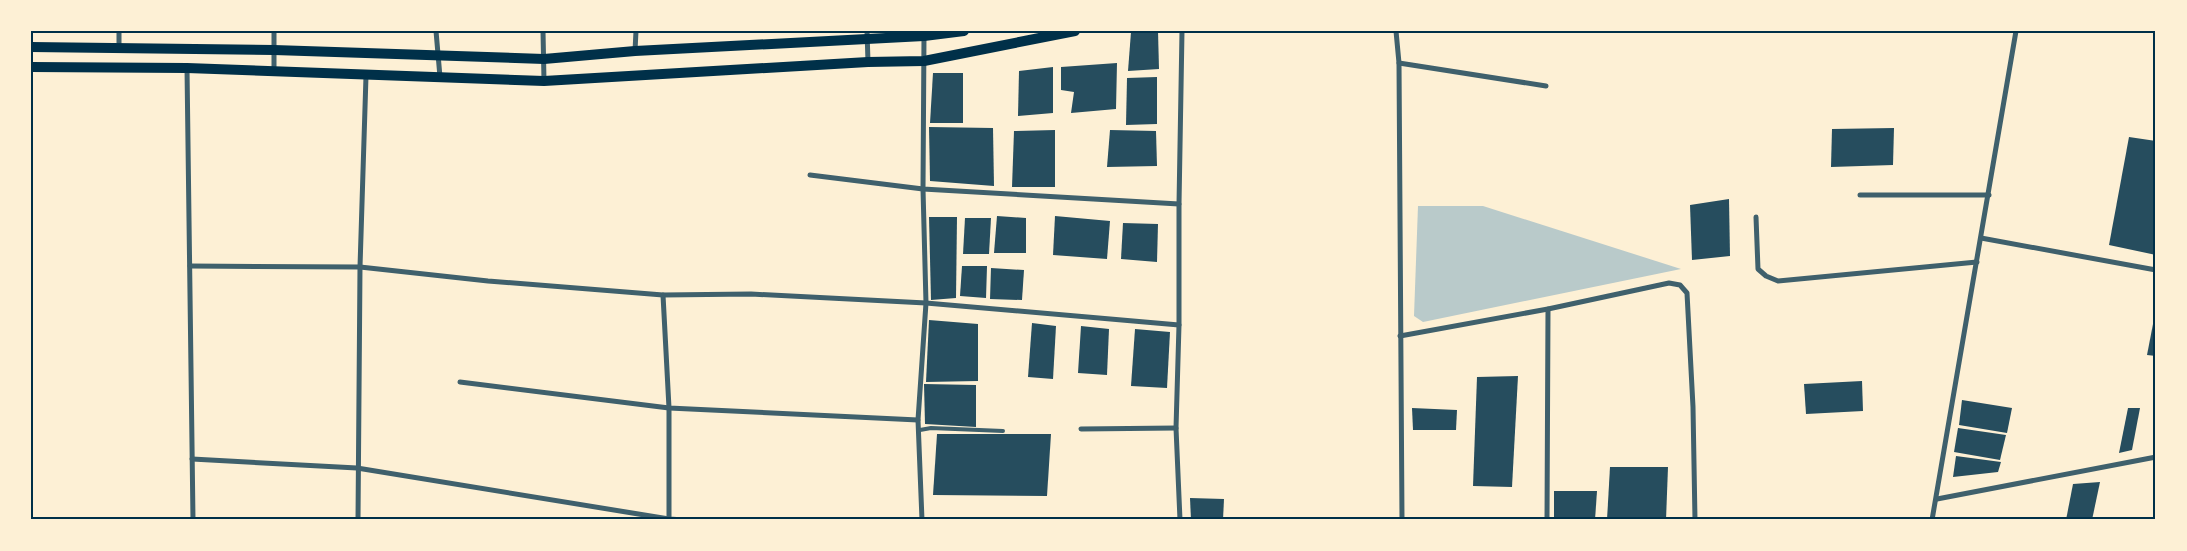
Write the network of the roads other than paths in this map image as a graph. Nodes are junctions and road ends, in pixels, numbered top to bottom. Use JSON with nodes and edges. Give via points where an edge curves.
{"nodes":[{"id":1,"x":119,"y":31,"type":"edge"},
{"id":2,"x":274,"y":31,"type":"edge"},
{"id":3,"x":436,"y":31,"type":"edge"},
{"id":4,"x":543,"y":31,"type":"edge"},
{"id":5,"x":636,"y":31,"type":"edge"},
{"id":6,"x":964,"y":31,"type":"edge"},
{"id":7,"x":1075,"y":31,"type":"edge"},
{"id":8,"x":1182,"y":31,"type":"edge"},
{"id":9,"x":1396,"y":31,"type":"edge"},
{"id":10,"x":2016,"y":31,"type":"edge"},
{"id":11,"x":867,"y":34,"type":"edge"},
{"id":12,"x":924,"y":36,"type":"junction"},
{"id":13,"x":31,"y":47,"type":"edge"},
{"id":14,"x":119,"y":47,"type":"junction"},
{"id":15,"x":274,"y":50,"type":"junction"},
{"id":16,"x":635,"y":51,"type":"junction"},
{"id":17,"x":439,"y":55,"type":"junction"},
{"id":18,"x":544,"y":59,"type":"junction"},
{"id":19,"x":924,"y":61,"type":"junction"},
{"id":20,"x":868,"y":62,"type":"junction"},
{"id":21,"x":1400,"y":63,"type":"junction"},
{"id":22,"x":31,"y":67,"type":"edge"},
{"id":23,"x":187,"y":68,"type":"junction"},
{"id":24,"x":274,"y":73,"type":"junction"},
{"id":25,"x":366,"y":76,"type":"junction"},
{"id":26,"x":440,"y":78,"type":"junction"},
{"id":27,"x":544,"y":82,"type":"junction"},
{"id":28,"x":1546,"y":86,"type":"dead end"},
{"id":29,"x":810,"y":175,"type":"dead end"},
{"id":30,"x":923,"y":188,"type":"junction"},
{"id":31,"x":1860,"y":195,"type":"dead end"},
{"id":32,"x":1989,"y":195,"type":"junction"},
{"id":33,"x":1179,"y":204,"type":"junction"},
{"id":34,"x":1756,"y":217,"type":"dead end"},
{"id":35,"x":1981,"y":238,"type":"junction"},
{"id":36,"x":1977,"y":262,"type":"junction"},
{"id":37,"x":190,"y":266,"type":"junction"},
{"id":38,"x":360,"y":267,"type":"junction"},
{"id":39,"x":2156,"y":270,"type":"edge"},
{"id":40,"x":663,"y":295,"type":"junction"},
{"id":41,"x":926,"y":303,"type":"junction"},
{"id":42,"x":1548,"y":309,"type":"junction"},
{"id":43,"x":1179,"y":325,"type":"junction"},
{"id":44,"x":1400,"y":336,"type":"junction"},
{"id":45,"x":460,"y":382,"type":"dead end"},
{"id":46,"x":669,"y":408,"type":"junction"},
{"id":47,"x":918,"y":420,"type":"junction"},
{"id":48,"x":1176,"y":428,"type":"junction"},
{"id":49,"x":1081,"y":429,"type":"dead end"},
{"id":50,"x":920,"y":430,"type":"junction"},
{"id":51,"x":1003,"y":431,"type":"dead end"},
{"id":52,"x":2156,"y":457,"type":"edge"},
{"id":53,"x":192,"y":459,"type":"junction"},
{"id":54,"x":357,"y":468,"type":"junction"},
{"id":55,"x":1937,"y":499,"type":"junction"},
{"id":56,"x":669,"y":519,"type":"edge"},
{"id":57,"x":194,"y":520,"type":"edge"},
{"id":58,"x":358,"y":520,"type":"edge"},
{"id":59,"x":684,"y":520,"type":"edge"},
{"id":60,"x":922,"y":520,"type":"edge"},
{"id":61,"x":1180,"y":520,"type":"edge"},
{"id":62,"x":1402,"y":520,"type":"edge"},
{"id":63,"x":1547,"y":520,"type":"edge"},
{"id":64,"x":1695,"y":520,"type":"edge"},
{"id":65,"x":1932,"y":520,"type":"edge"}],
"edges":[{"from":1,"to":14,"type":"street"},
{"from":2,"to":15,"type":"street"},
{"from":3,"to":17,"type":"street"},
{"from":4,"to":18,"type":"street"},
{"from":5,"to":16,"type":"street"},
{"from":6,"to":12,"type":"main road"},
{"from":7,"to":19,"type":"main road"},
{"from":8,"to":33,"type":"street"},
{"from":9,"to":21,"type":"street"},
{"from":10,"to":32,"type":"street"},
{"from":11,"to":12,"type":"main road"},
{"from":11,"to":16,"type":"main road"},
{"from":11,"to":20,"type":"street"},
{"from":12,"to":19,"type":"street"},
{"from":13,"to":14,"type":"main road"},
{"from":14,"to":15,"type":"main road"},
{"from":15,"to":17,"type":"main road"},
{"from":15,"to":24,"type":"street"},
{"from":16,"to":18,"type":"main road"},
{"from":17,"to":18,"type":"main road"},
{"from":17,"to":26,"type":"street"},
{"from":18,"to":27,"type":"street"},
{"from":19,"to":20,"type":"main road"},
{"from":19,"to":30,"type":"street"},
{"from":20,"to":27,"type":"main road"},
{"from":21,"to":28,"type":"street"},
{"from":21,"to":44,"type":"street"},
{"from":22,"to":23,"type":"main road"},
{"from":23,"to":24,"type":"main road"},
{"from":23,"to":37,"type":"street"},
{"from":24,"to":25,"type":"main road"},
{"from":25,"to":26,"type":"main road"},
{"from":25,"to":38,"type":"street"},
{"from":26,"to":27,"type":"main road"},
{"from":29,"to":30,"type":"street"},
{"from":30,"to":33,"type":"street"},
{"from":30,"to":41,"type":"street"},
{"from":31,"to":32,"type":"street"},
{"from":32,"to":35,"type":"street"},
{"from":33,"to":43,"type":"street"},
{"from":34,"to":36,"type":"street","via":[[1758,269],[1778,281]]},
{"from":35,"to":36,"type":"street"},
{"from":35,"to":39,"type":"street"},
{"from":36,"to":55,"type":"street"},
{"from":37,"to":38,"type":"street"},
{"from":37,"to":53,"type":"street"},
{"from":38,"to":40,"type":"street"},
{"from":38,"to":54,"type":"street"},
{"from":40,"to":41,"type":"street","via":[[751,294]]},
{"from":40,"to":46,"type":"street"},
{"from":41,"to":43,"type":"street"},
{"from":41,"to":47,"type":"street"},
{"from":42,"to":44,"type":"street"},
{"from":42,"to":63,"type":"street"},
{"from":42,"to":64,"type":"street","via":[[1669,283],[1680,285],[1687,293]]},
{"from":43,"to":48,"type":"street"},
{"from":44,"to":62,"type":"street"},
{"from":45,"to":46,"type":"street"},
{"from":46,"to":47,"type":"street"},
{"from":46,"to":56,"type":"street"},
{"from":47,"to":50,"type":"street"},
{"from":48,"to":49,"type":"street"},
{"from":48,"to":61,"type":"street"},
{"from":50,"to":51,"type":"lane"},
{"from":50,"to":60,"type":"street"},
{"from":52,"to":55,"type":"street"},
{"from":53,"to":54,"type":"street"},
{"from":53,"to":57,"type":"street"},
{"from":54,"to":56,"type":"street"},
{"from":54,"to":58,"type":"street"},
{"from":55,"to":65,"type":"street"},
{"from":56,"to":59,"type":"street"}]}
